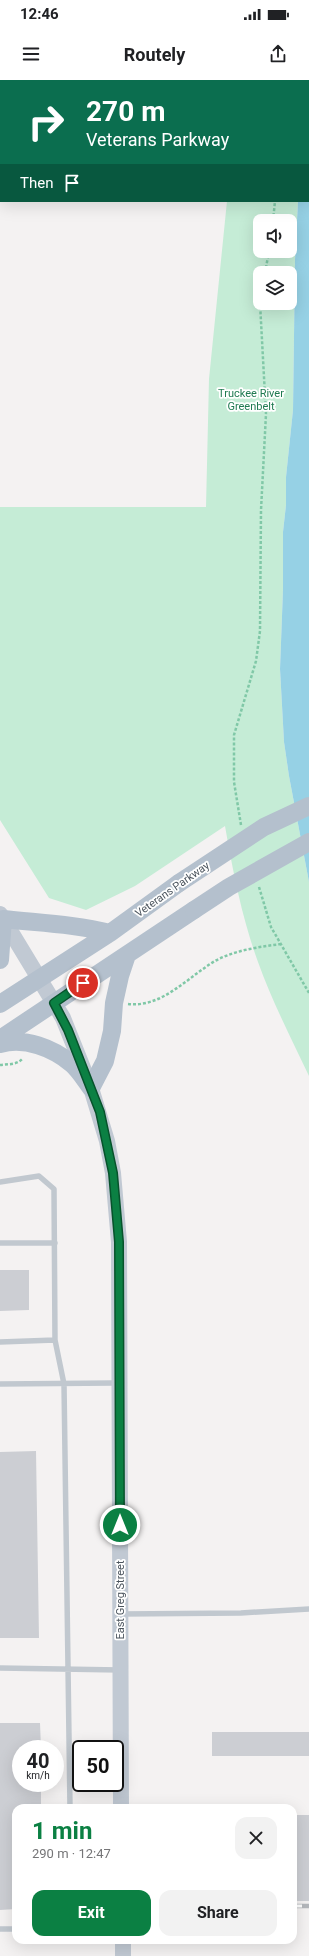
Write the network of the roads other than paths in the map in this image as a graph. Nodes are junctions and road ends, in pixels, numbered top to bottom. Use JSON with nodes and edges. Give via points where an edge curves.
{"nodes":[{"id":1,"x":309,"y":806,"type":"edge"},
{"id":2,"x":309,"y":842,"type":"edge"},
{"id":3,"x":2,"y":917,"type":"edge"},
{"id":4,"x":110,"y":933,"type":"junction"},
{"id":5,"x":127,"y":955,"type":"junction"},
{"id":6,"x":0,"y":960,"type":"edge"},
{"id":7,"x":39,"y":980,"type":"junction"},
{"id":8,"x":54,"y":1003,"type":"junction"},
{"id":9,"x":0,"y":1004,"type":"edge"},
{"id":10,"x":0,"y":1039,"type":"edge"},
{"id":11,"x":0,"y":1044,"type":"edge"},
{"id":12,"x":91,"y":1088,"type":"junction"},
{"id":13,"x":0,"y":1182,"type":"edge"},
{"id":14,"x":0,"y":1242,"type":"edge"},
{"id":15,"x":55,"y":1243,"type":"junction"},
{"id":16,"x":55,"y":1340,"type":"junction"},
{"id":17,"x":0,"y":1342,"type":"edge"},
{"id":18,"x":114,"y":1383,"type":"dead end"},
{"id":19,"x":0,"y":1384,"type":"edge"},
{"id":20,"x":64,"y":1384,"type":"junction"},
{"id":21,"x":309,"y":1609,"type":"edge"},
{"id":22,"x":119,"y":1614,"type":"junction"},
{"id":23,"x":0,"y":1668,"type":"edge"},
{"id":24,"x":68,"y":1669,"type":"junction"},
{"id":25,"x":120,"y":1670,"type":"junction"},
{"id":26,"x":70,"y":1804,"type":"edge"},
{"id":27,"x":121,"y":1804,"type":"edge"},
{"id":28,"x":0,"y":1929,"type":"edge"},
{"id":29,"x":12,"y":1929,"type":"edge"},
{"id":30,"x":123,"y":1944,"type":"edge"},
{"id":31,"x":123,"y":1956,"type":"edge"}],
"edges":[{"from":1,"to":4,"type":"main road","name":"Veterans Parkway","bridge":true,"via":[[264,827],[179,883]]},
{"from":2,"to":5,"type":"main road","bridge":true,"via":[[229,887]]},
{"from":3,"to":4,"type":"main road","via":[[86,927]]},
{"from":3,"to":6,"type":"main road"},
{"from":3,"to":7,"type":"main road","name":"East Greg Street"},
{"from":4,"to":7,"type":"main road","name":"Veterans Parkway"},
{"from":5,"to":8,"type":"main road"},
{"from":5,"to":12,"type":"main road","via":[[114,1003],[112,1031],[105,1061]]},
{"from":7,"to":8,"type":"main road","name":"East Greg Street"},
{"from":7,"to":9,"type":"main road","name":"Veterans Parkway"},
{"from":8,"to":10,"type":"main road"},
{"from":8,"to":12,"type":"main road","name":"East Greg Street","via":[[68,1030]]},
{"from":11,"to":12,"type":"main road","via":[[24,1042],[54,1051],[73,1065]]},
{"from":12,"to":22,"type":"main road","name":"East Greg Street","via":[[108,1147],[119,1227]]},
{"from":13,"to":15,"type":"lane","via":[[39,1176],[54,1189]]},
{"from":14,"to":15,"type":"lane"},
{"from":15,"to":16,"type":"lane"},
{"from":16,"to":17,"type":"lane"},
{"from":16,"to":20,"type":"lane"},
{"from":18,"to":20,"type":"lane"},
{"from":19,"to":20,"type":"lane"},
{"from":20,"to":24,"type":"lane"},
{"from":21,"to":22,"type":"lane","via":[[241,1613]]},
{"from":22,"to":25,"type":"main road","name":"East Greg Street"},
{"from":23,"to":24,"type":"lane"},
{"from":24,"to":25,"type":"lane"},
{"from":24,"to":26,"type":"lane"},
{"from":25,"to":27,"type":"main road","name":"East Greg Street"},
{"from":28,"to":29,"type":"lane"},
{"from":30,"to":31,"type":"main road"}]}
